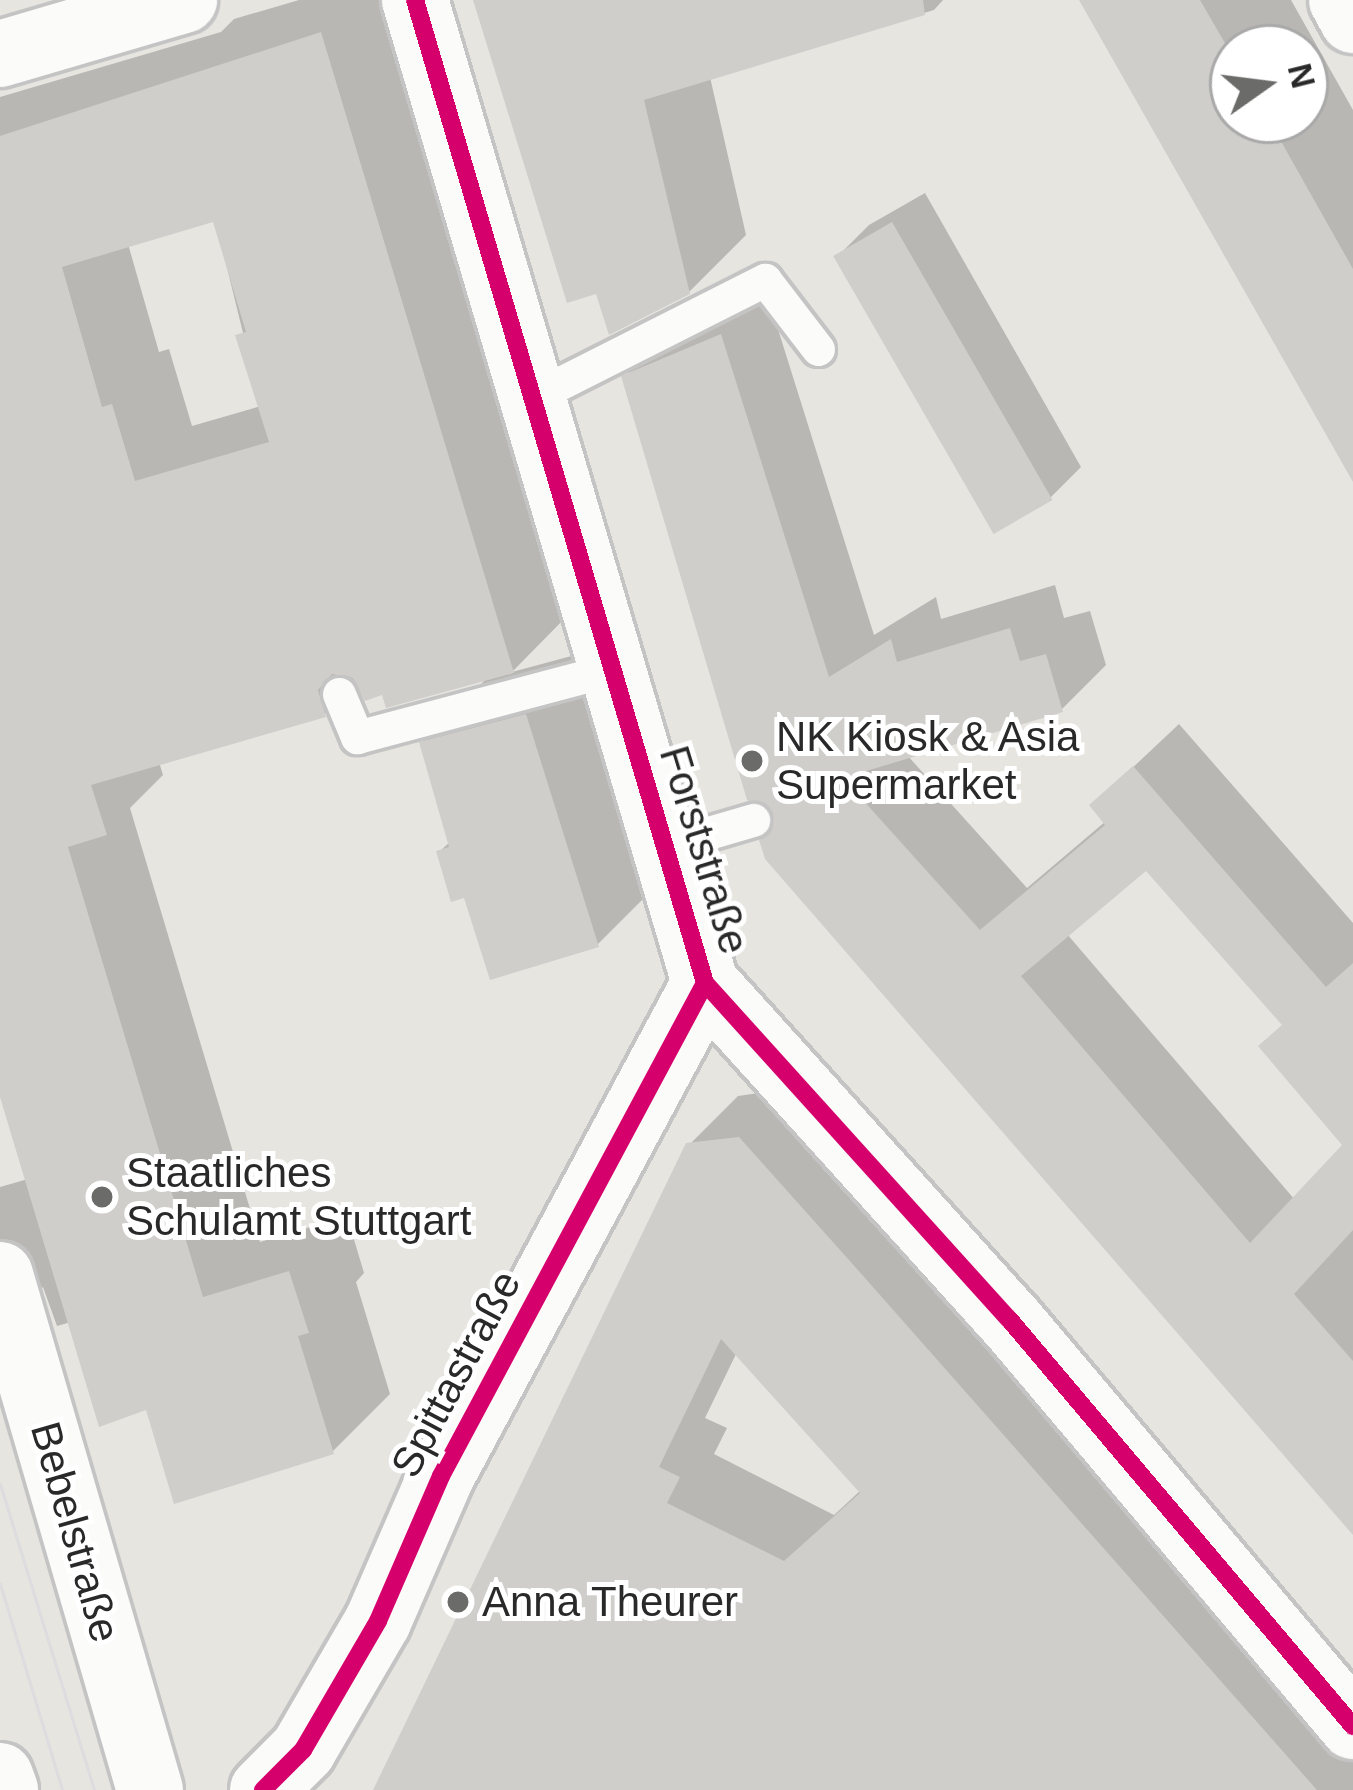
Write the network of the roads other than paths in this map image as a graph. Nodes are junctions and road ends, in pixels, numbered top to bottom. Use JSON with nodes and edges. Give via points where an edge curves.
{"nodes":[{"id":1,"x":184,"y":0,"type":"edge"},
{"id":2,"x":415,"y":0,"type":"edge"},
{"id":3,"x":1342,"y":0,"type":"edge"},
{"id":4,"x":1353,"y":20,"type":"edge"},
{"id":5,"x":0,"y":54,"type":"edge"},
{"id":6,"x":818,"y":349,"type":"dead end"},
{"id":7,"x":533,"y":397,"type":"junction"},
{"id":8,"x":613,"y":669,"type":"junction"},
{"id":9,"x":339,"y":694,"type":"dead end"},
{"id":10,"x":753,"y":820,"type":"dead end"},
{"id":11,"x":664,"y":846,"type":"junction"},
{"id":12,"x":705,"y":983,"type":"junction"},
{"id":13,"x":0,"y":1275,"type":"edge"},
{"id":14,"x":1353,"y":1726,"type":"edge"},
{"id":15,"x":0,"y":1776,"type":"edge"},
{"id":16,"x":5,"y":1790,"type":"edge"},
{"id":17,"x":151,"y":1790,"type":"edge"},
{"id":18,"x":263,"y":1790,"type":"edge"}],
"edges":[{"from":1,"to":5,"type":"street"},
{"from":2,"to":7,"type":"street","name":"Forststraße"},
{"from":3,"to":4,"type":"street"},
{"from":6,"to":7,"type":"lane","via":[[766,280]]},
{"from":7,"to":8,"type":"street","name":"Forststraße"},
{"from":8,"to":9,"type":"lane","via":[[357,737]]},
{"from":8,"to":11,"type":"street","name":"Forststraße"},
{"from":10,"to":11,"type":"lane"},
{"from":11,"to":12,"type":"street","name":"Forststraße"},
{"from":12,"to":14,"type":"street","name":"Forststraße","via":[[1009,1319]]},
{"from":12,"to":18,"type":"street","name":"Spittastraße","via":[[441,1476],[378,1621],[303,1750]]},
{"from":13,"to":17,"type":"street","name":"Bebelstraße"},
{"from":15,"to":16,"type":"street"}]}
